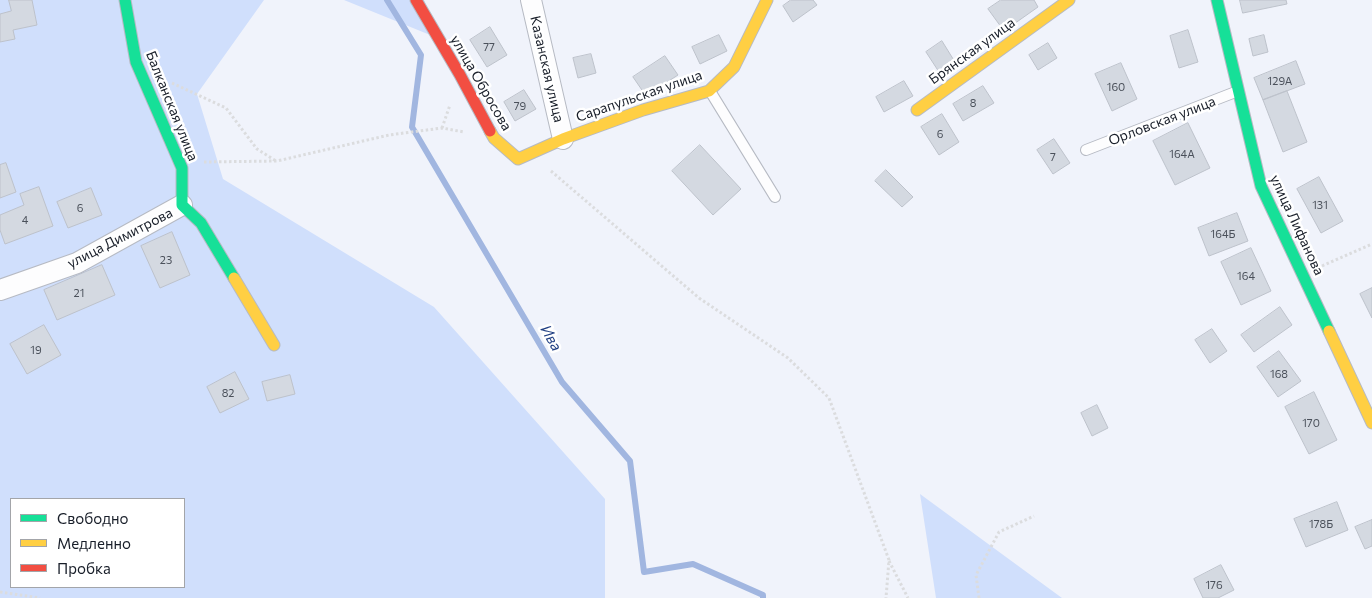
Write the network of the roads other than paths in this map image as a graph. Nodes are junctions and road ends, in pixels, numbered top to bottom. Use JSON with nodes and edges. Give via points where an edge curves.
{"nodes":[{"id":1,"x":125,"y":0,"type":"edge"},
{"id":2,"x":416,"y":0,"type":"edge"},
{"id":3,"x":531,"y":0,"type":"edge"},
{"id":4,"x":768,"y":0,"type":"edge"},
{"id":5,"x":1069,"y":0,"type":"edge"},
{"id":6,"x":1217,"y":0,"type":"edge"},
{"id":7,"x":709,"y":91,"type":"junction"},
{"id":8,"x":1238,"y":91,"type":"junction"},
{"id":9,"x":917,"y":110,"type":"dead end"},
{"id":10,"x":562,"y":139,"type":"junction"},
{"id":11,"x":1086,"y":150,"type":"dead end"},
{"id":12,"x":775,"y":198,"type":"dead end"},
{"id":13,"x":182,"y":205,"type":"junction"},
{"id":14,"x":0,"y":290,"type":"edge"},
{"id":15,"x":274,"y":345,"type":"dead end"},
{"id":16,"x":1372,"y":423,"type":"edge"}],
"edges":[{"from":1,"to":13,"type":"street","name":"Балканская улица","via":[[136,62],[182,168]]},
{"from":2,"to":10,"type":"street","name":"улица Обросова","via":[[494,138],[518,158]]},
{"from":3,"to":10,"type":"street","name":"Казанская улица"},
{"from":4,"to":7,"type":"street","name":"Сарапульская улица","via":[[734,67]]},
{"from":5,"to":9,"type":"street","name":"Брянская улица"},
{"from":6,"to":8,"type":"street","name":"улица Лифанова"},
{"from":7,"to":10,"type":"street","name":"Сарапульская улица"},
{"from":7,"to":12,"type":"lane"},
{"from":8,"to":11,"type":"lane","name":"Орловская улица"},
{"from":8,"to":16,"type":"street","name":"улица Лифанова","via":[[1261,186]]},
{"from":13,"to":14,"type":"street","name":"улица Димитрова","via":[[77,263]]},
{"from":13,"to":15,"type":"street","via":[[201,223]]}]}
